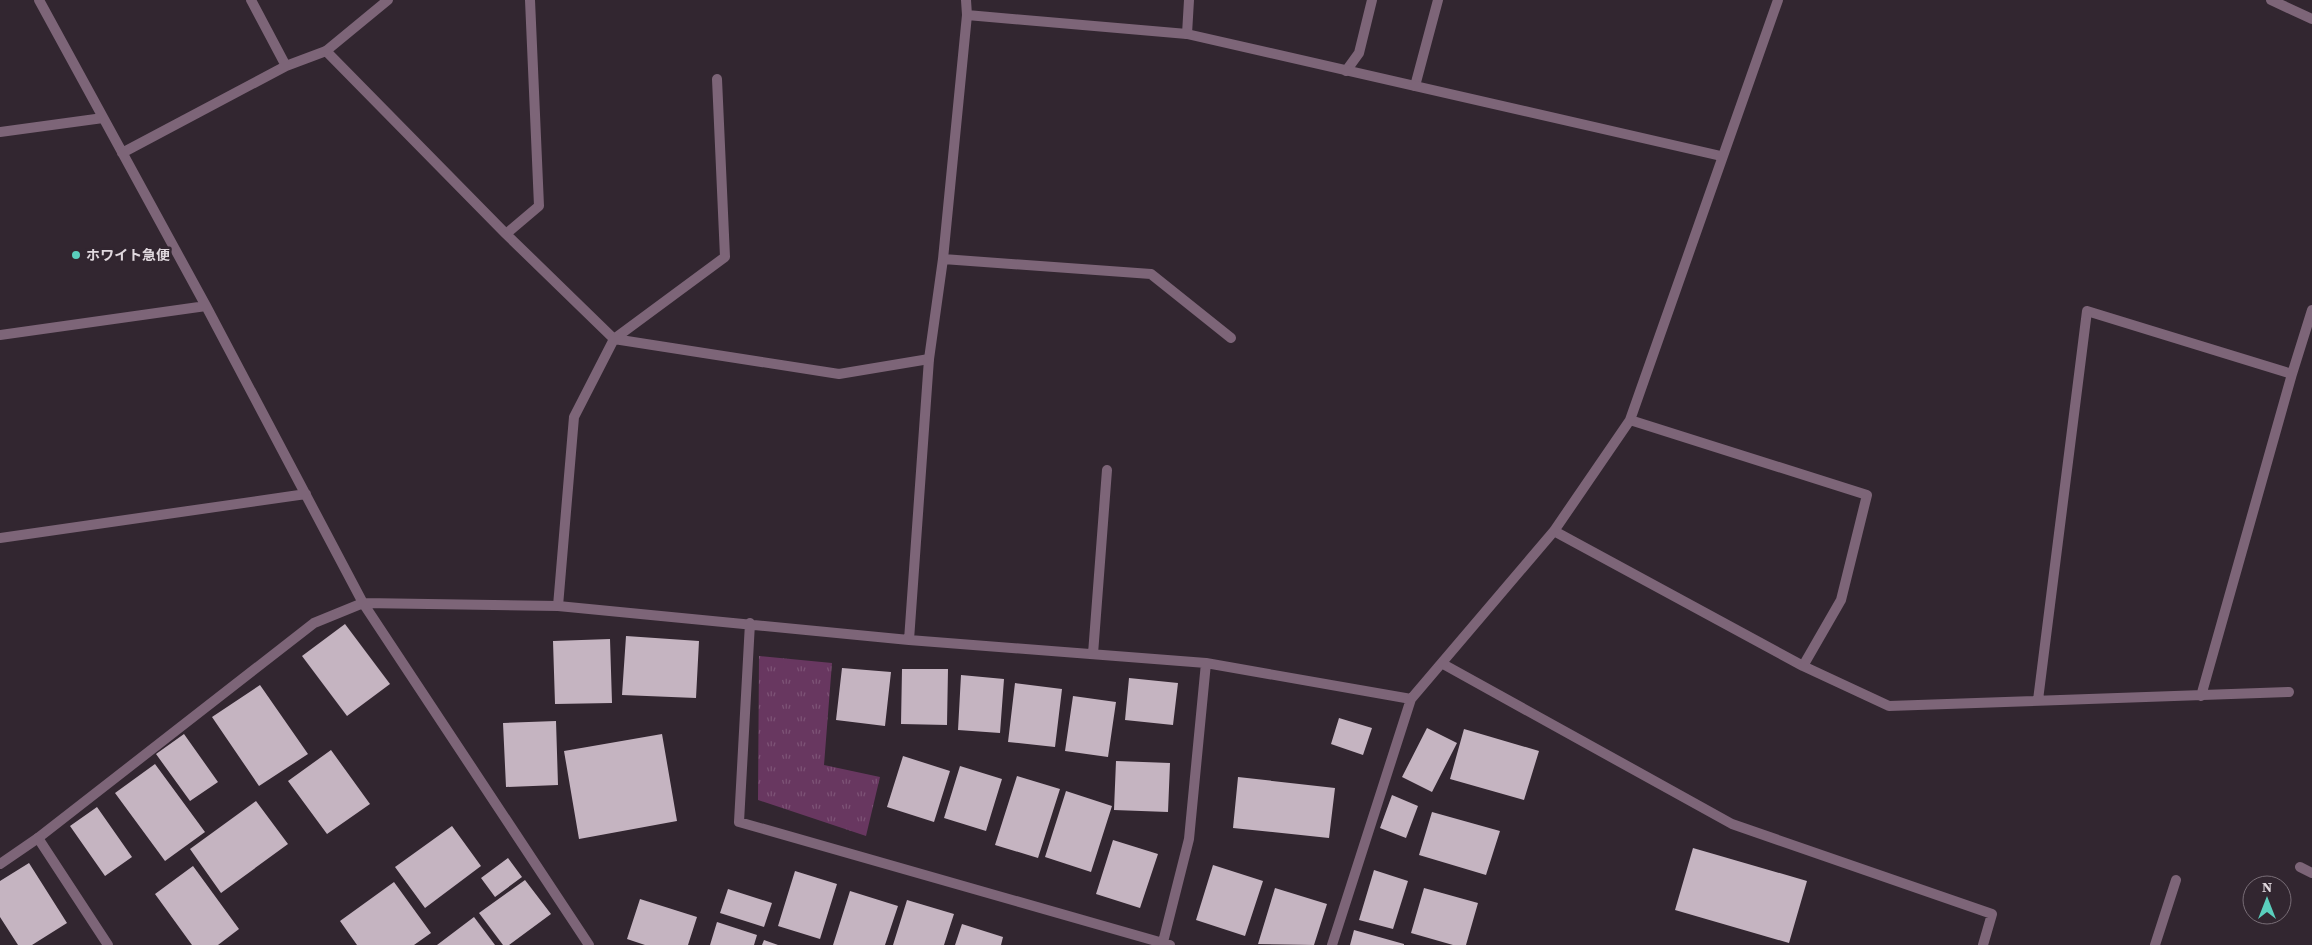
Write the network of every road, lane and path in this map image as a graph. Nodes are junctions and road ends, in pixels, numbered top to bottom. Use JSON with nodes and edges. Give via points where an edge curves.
{"nodes":[{"id":1,"x":39,"y":0,"type":"edge"},
{"id":2,"x":251,"y":0,"type":"edge"},
{"id":3,"x":388,"y":0,"type":"edge"},
{"id":4,"x":530,"y":0,"type":"edge"},
{"id":5,"x":966,"y":0,"type":"edge"},
{"id":6,"x":1189,"y":0,"type":"edge"},
{"id":7,"x":1372,"y":0,"type":"edge"},
{"id":8,"x":1438,"y":0,"type":"edge"},
{"id":9,"x":1778,"y":0,"type":"edge"},
{"id":10,"x":2271,"y":0,"type":"edge"},
{"id":11,"x":2283,"y":2,"type":"edge"},
{"id":12,"x":967,"y":15,"type":"junction"},
{"id":13,"x":2312,"y":19,"type":"edge"},
{"id":14,"x":1187,"y":34,"type":"junction"},
{"id":15,"x":326,"y":51,"type":"junction"},
{"id":16,"x":286,"y":66,"type":"junction"},
{"id":17,"x":1346,"y":71,"type":"junction"},
{"id":18,"x":717,"y":79,"type":"dead end"},
{"id":19,"x":1415,"y":86,"type":"junction"},
{"id":20,"x":103,"y":118,"type":"junction"},
{"id":21,"x":0,"y":132,"type":"edge"},
{"id":22,"x":122,"y":153,"type":"junction"},
{"id":23,"x":1721,"y":156,"type":"junction"},
{"id":24,"x":506,"y":234,"type":"junction"},
{"id":25,"x":943,"y":259,"type":"junction"},
{"id":26,"x":206,"y":306,"type":"junction"},
{"id":27,"x":2312,"y":310,"type":"edge"},
{"id":28,"x":0,"y":335,"type":"edge"},
{"id":29,"x":1231,"y":338,"type":"dead end"},
{"id":30,"x":614,"y":339,"type":"junction"},
{"id":31,"x":929,"y":359,"type":"junction"},
{"id":32,"x":2292,"y":374,"type":"junction"},
{"id":33,"x":1630,"y":420,"type":"junction"},
{"id":34,"x":1107,"y":470,"type":"dead end"},
{"id":35,"x":306,"y":494,"type":"junction"},
{"id":36,"x":1554,"y":531,"type":"junction"},
{"id":37,"x":0,"y":538,"type":"edge"},
{"id":38,"x":363,"y":604,"type":"junction"},
{"id":39,"x":558,"y":606,"type":"junction"},
{"id":40,"x":750,"y":623,"type":"junction"},
{"id":41,"x":909,"y":640,"type":"junction"},
{"id":42,"x":1093,"y":654,"type":"junction"},
{"id":43,"x":1206,"y":664,"type":"junction"},
{"id":44,"x":1443,"y":664,"type":"junction"},
{"id":45,"x":1804,"y":666,"type":"junction"},
{"id":46,"x":2289,"y":692,"type":"dead end"},
{"id":47,"x":2201,"y":696,"type":"junction"},
{"id":48,"x":1411,"y":699,"type":"junction"},
{"id":49,"x":2038,"y":700,"type":"junction"},
{"id":50,"x":38,"y":838,"type":"junction"},
{"id":51,"x":0,"y":864,"type":"edge"},
{"id":52,"x":2300,"y":867,"type":"dead end"},
{"id":53,"x":2312,"y":873,"type":"edge"},
{"id":54,"x":2176,"y":880,"type":"dead end"},
{"id":55,"x":1167,"y":944,"type":"edge"},
{"id":56,"x":108,"y":945,"type":"edge"},
{"id":57,"x":589,"y":945,"type":"edge"},
{"id":58,"x":1332,"y":945,"type":"edge"},
{"id":59,"x":1983,"y":945,"type":"edge"},
{"id":60,"x":2155,"y":945,"type":"edge"}],
"edges":[{"from":1,"to":20,"type":"street"},
{"from":2,"to":16,"type":"street"},
{"from":3,"to":15,"type":"street"},
{"from":4,"to":24,"type":"street","via":[[539,206]]},
{"from":5,"to":12,"type":"street"},
{"from":6,"to":14,"type":"street"},
{"from":7,"to":17,"type":"street","via":[[1359,53]]},
{"from":8,"to":19,"type":"street"},
{"from":9,"to":23,"type":"street"},
{"from":10,"to":11,"type":"street"},
{"from":11,"to":13,"type":"street"},
{"from":12,"to":14,"type":"street"},
{"from":12,"to":25,"type":"street"},
{"from":14,"to":17,"type":"street"},
{"from":15,"to":16,"type":"street"},
{"from":15,"to":24,"type":"street"},
{"from":16,"to":22,"type":"street"},
{"from":17,"to":19,"type":"street"},
{"from":18,"to":30,"type":"street","via":[[725,257]]},
{"from":19,"to":23,"type":"street"},
{"from":20,"to":21,"type":"street"},
{"from":20,"to":22,"type":"street"},
{"from":22,"to":26,"type":"street"},
{"from":23,"to":33,"type":"street"},
{"from":24,"to":30,"type":"street"},
{"from":25,"to":29,"type":"street","via":[[1151,274]]},
{"from":25,"to":31,"type":"street"},
{"from":26,"to":28,"type":"street"},
{"from":26,"to":35,"type":"street"},
{"from":27,"to":32,"type":"street"},
{"from":30,"to":31,"type":"street","via":[[839,374]]},
{"from":30,"to":39,"type":"street","via":[[574,417]]},
{"from":31,"to":41,"type":"street"},
{"from":32,"to":47,"type":"street"},
{"from":32,"to":49,"type":"street","via":[[2088,311]]},
{"from":33,"to":36,"type":"street"},
{"from":33,"to":45,"type":"street","via":[[1867,495],[1842,600]]},
{"from":34,"to":42,"type":"street"},
{"from":35,"to":37,"type":"street"},
{"from":35,"to":38,"type":"street"},
{"from":36,"to":44,"type":"street"},
{"from":36,"to":45,"type":"street"},
{"from":38,"to":39,"type":"street"},
{"from":38,"to":50,"type":"street","via":[[314,623]]},
{"from":38,"to":57,"type":"street"},
{"from":39,"to":40,"type":"street"},
{"from":40,"to":41,"type":"street"},
{"from":40,"to":55,"type":"street","via":[[739,822]]},
{"from":41,"to":42,"type":"street"},
{"from":42,"to":43,"type":"street"},
{"from":43,"to":48,"type":"street"},
{"from":43,"to":55,"type":"street","via":[[1189,839]]},
{"from":44,"to":48,"type":"street"},
{"from":44,"to":59,"type":"street","via":[[1732,824],[1992,914]]},
{"from":45,"to":49,"type":"street","via":[[1889,706]]},
{"from":46,"to":47,"type":"street"},
{"from":47,"to":49,"type":"street"},
{"from":48,"to":58,"type":"street"},
{"from":50,"to":51,"type":"street"},
{"from":50,"to":56,"type":"street"},
{"from":52,"to":53,"type":"street"},
{"from":54,"to":60,"type":"street"}]}
